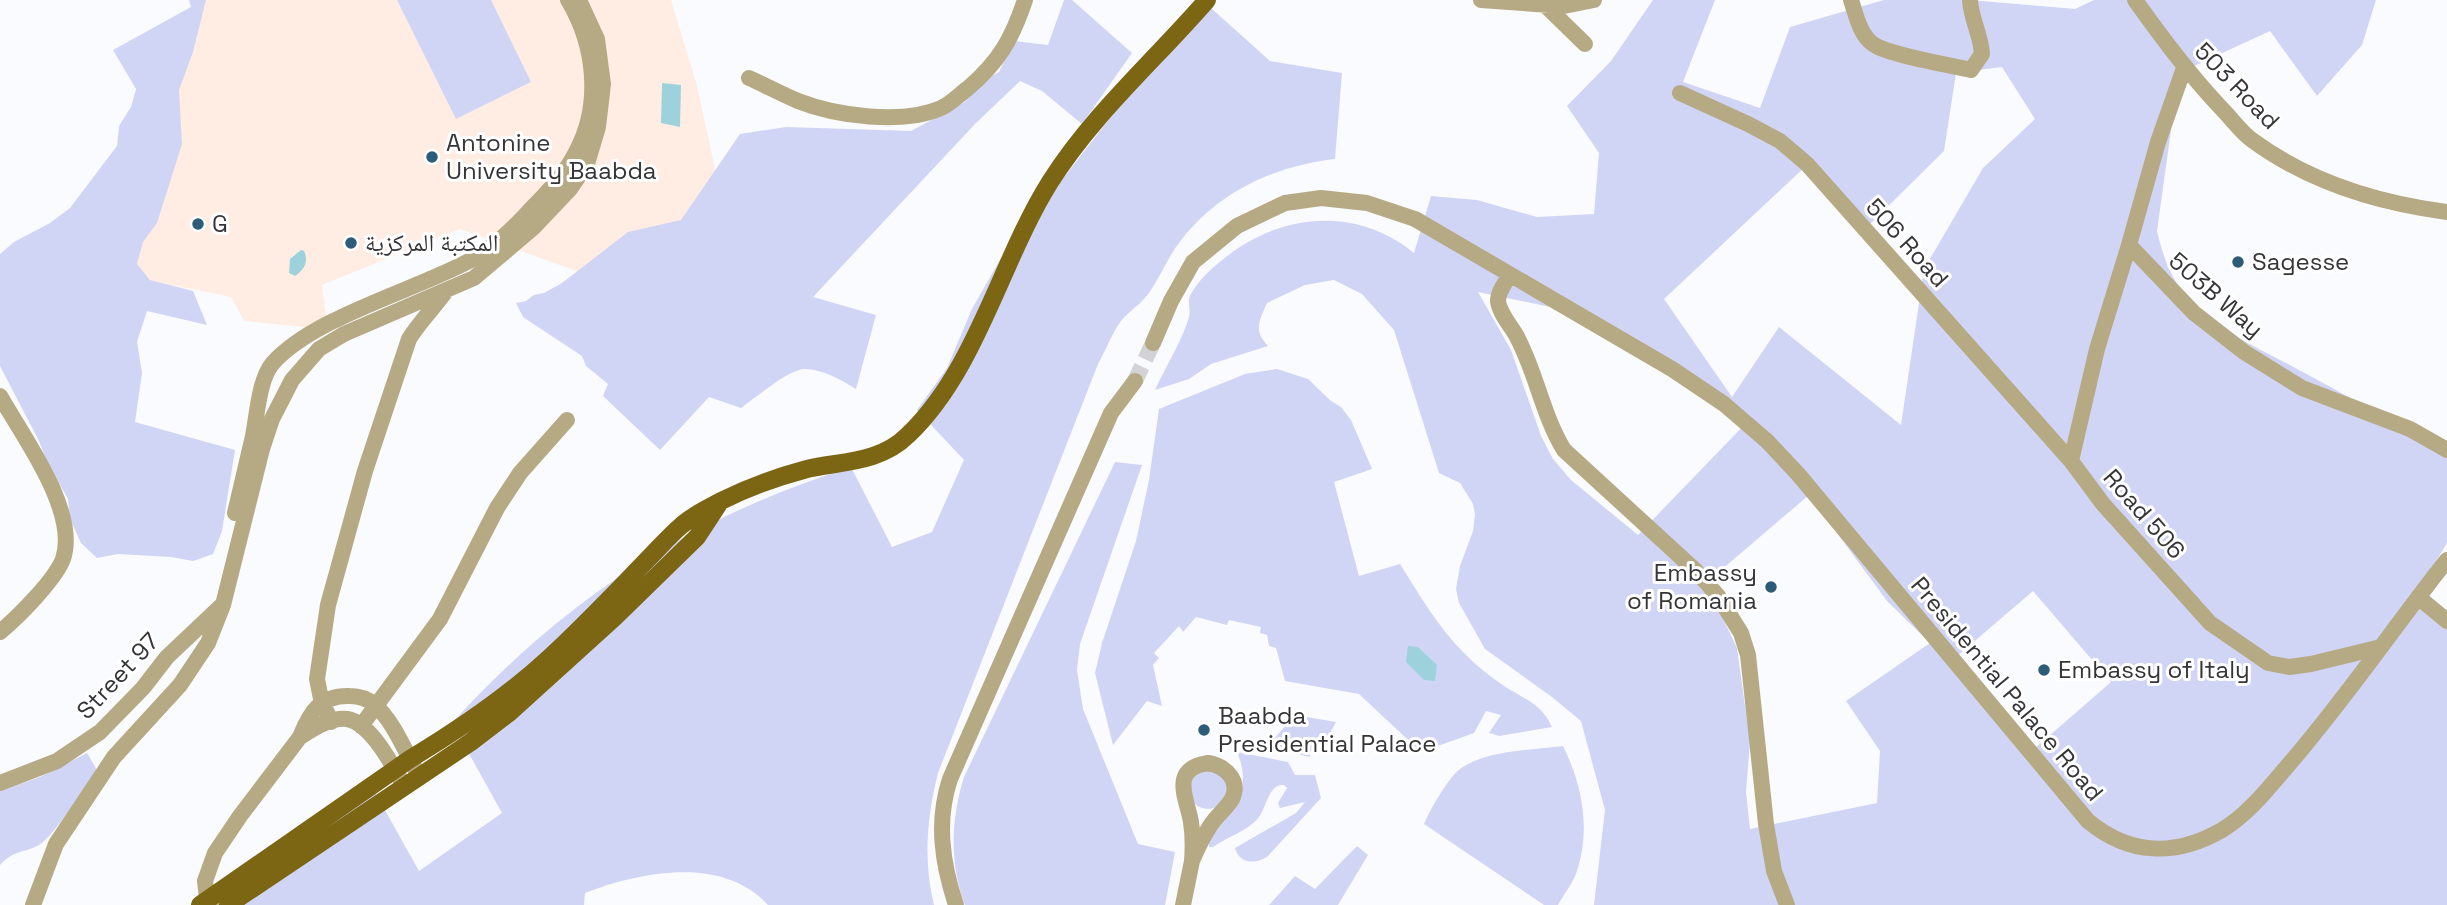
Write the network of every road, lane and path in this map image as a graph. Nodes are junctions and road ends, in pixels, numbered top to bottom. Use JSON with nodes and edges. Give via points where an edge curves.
{"nodes":[{"id":1,"x":568,"y":0,"type":"edge"},
{"id":2,"x":579,"y":0,"type":"edge"},
{"id":3,"x":1025,"y":0,"type":"edge"},
{"id":4,"x":1208,"y":0,"type":"edge"},
{"id":5,"x":1481,"y":0,"type":"edge"},
{"id":6,"x":1594,"y":0,"type":"edge"},
{"id":7,"x":1851,"y":0,"type":"edge"},
{"id":8,"x":1970,"y":0,"type":"edge"},
{"id":9,"x":2135,"y":0,"type":"edge"},
{"id":10,"x":1545,"y":5,"type":"junction"},
{"id":11,"x":1585,"y":44,"type":"dead end"},
{"id":12,"x":2184,"y":68,"type":"junction"},
{"id":13,"x":749,"y":78,"type":"dead end"},
{"id":14,"x":1680,"y":93,"type":"dead end"},
{"id":15,"x":564,"y":184,"type":"junction"},
{"id":16,"x":2447,"y":212,"type":"edge"},
{"id":17,"x":2129,"y":245,"type":"junction"},
{"id":18,"x":1509,"y":276,"type":"junction"},
{"id":19,"x":446,"y":291,"type":"junction"},
{"id":20,"x":398,"y":312,"type":"junction"},
{"id":21,"x":409,"y":338,"type":"junction"},
{"id":22,"x":1153,"y":343,"type":"tunnel mouth"},
{"id":23,"x":1135,"y":381,"type":"tunnel mouth"},
{"id":24,"x":0,"y":397,"type":"edge"},
{"id":25,"x":567,"y":420,"type":"dead end"},
{"id":26,"x":2447,"y":450,"type":"edge"},
{"id":27,"x":2071,"y":461,"type":"junction"},
{"id":28,"x":720,"y":502,"type":"junction"},
{"id":29,"x":2447,"y":560,"type":"edge"},
{"id":30,"x":2418,"y":597,"type":"junction"},
{"id":31,"x":218,"y":608,"type":"junction"},
{"id":32,"x":2447,"y":621,"type":"edge"},
{"id":33,"x":0,"y":632,"type":"edge"},
{"id":34,"x":2381,"y":647,"type":"junction"},
{"id":35,"x":344,"y":696,"type":"junction"},
{"id":36,"x":323,"y":701,"type":"junction"},
{"id":37,"x":375,"y":705,"type":"junction"},
{"id":38,"x":337,"y":720,"type":"junction"},
{"id":39,"x":361,"y":726,"type":"junction"},
{"id":40,"x":397,"y":736,"type":"junction"},
{"id":41,"x":300,"y":737,"type":"junction"},
{"id":42,"x":381,"y":748,"type":"junction"},
{"id":43,"x":402,"y":764,"type":"junction"},
{"id":44,"x":412,"y":781,"type":"junction"},
{"id":45,"x":0,"y":783,"type":"edge"},
{"id":46,"x":1192,"y":861,"type":"junction"},
{"id":47,"x":207,"y":903,"type":"edge"},
{"id":48,"x":33,"y":905,"type":"edge"},
{"id":49,"x":228,"y":905,"type":"edge"},
{"id":50,"x":956,"y":905,"type":"edge"},
{"id":51,"x":1183,"y":905,"type":"edge"},
{"id":52,"x":1787,"y":905,"type":"edge"}],
"edges":[{"from":1,"to":15,"type":"street","via":[[586,38],[593,95],[588,124]]},
{"from":2,"to":15,"type":"street","via":[[597,39],[603,94],[587,164]]},
{"from":3,"to":13,"type":"street","via":[[1000,56],[943,108],[924,114],[858,116],[800,102]]},
{"from":4,"to":28,"type":"main road","via":[[1125,87],[1050,181],[945,394],[907,437],[875,456],[764,481]]},
{"from":5,"to":10,"type":"street"},
{"from":6,"to":10,"type":"street"},
{"from":7,"to":8,"type":"street","via":[[1861,29],[1873,44],[1971,70],[1982,54]]},
{"from":9,"to":12,"type":"street","name":"503 Road"},
{"from":10,"to":11,"type":"street"},
{"from":12,"to":16,"type":"street","name":"503 Road","via":[[2250,139],[2293,167],[2350,191]]},
{"from":12,"to":17,"type":"street"},
{"from":14,"to":27,"type":"street","name":"506 Road","via":[[1780,141],[1807,164]]},
{"from":15,"to":19,"type":"street","via":[[533,228],[474,278]]},
{"from":15,"to":31,"type":"street","via":[[490,247],[318,330],[270,366]]},
{"from":17,"to":26,"type":"street","name":"503B Way","via":[[2194,313],[2244,352],[2302,388],[2410,429]]},
{"from":17,"to":27,"type":"street","name":"Road 506","via":[[2094,361]]},
{"from":18,"to":22,"type":"street","name":"Presidential Palace Road","via":[[1415,219],[1367,202],[1321,198],[1284,203],[1237,226],[1193,262]]},
{"from":18,"to":34,"type":"street","name":"Presidential Palace Road","via":[[1672,369],[1724,404],[1767,441],[2088,821],[2122,844],[2151,848],[2184,845],[2237,819],[2307,742]]},
{"from":18,"to":52,"type":"street","via":[[1499,293],[1500,306],[1525,351],[1544,410],[1564,450],[1696,570],[1741,633],[1748,655],[1766,824],[1774,871]]},
{"from":19,"to":20,"type":"street"},
{"from":19,"to":21,"type":"street"},
{"from":20,"to":21,"type":"street"},
{"from":20,"to":31,"type":"street","via":[[319,349],[292,380],[272,419]]},
{"from":21,"to":36,"type":"street","via":[[328,605],[317,670]]},
{"from":23,"to":50,"type":"street","via":[[1111,414],[950,779],[942,841]]},
{"from":24,"to":33,"type":"street","via":[[53,489],[66,532],[55,574]]},
{"from":25,"to":37,"type":"street","via":[[520,473],[440,619]]},
{"from":27,"to":34,"type":"street","name":"Road 506","via":[[2103,504],[2210,623],[2268,663],[2289,667],[2311,664]]},
{"from":28,"to":43,"type":"main road","via":[[683,523],[547,660]]},
{"from":28,"to":44,"type":"main road","via":[[697,537],[509,713]]},
{"from":29,"to":30,"type":"street","name":"Presidential Palace Road"},
{"from":30,"to":32,"type":"street"},
{"from":30,"to":34,"type":"street","name":"Presidential Palace Road"},
{"from":31,"to":45,"type":"street","name":"Street 97","via":[[100,732],[57,761]]},
{"from":31,"to":48,"type":"street","via":[[208,643],[180,685],[114,757],[56,844]]},
{"from":35,"to":36,"type":"street"},
{"from":35,"to":37,"type":"street"},
{"from":35,"to":38,"type":"street"},
{"from":36,"to":38,"type":"street"},
{"from":36,"to":41,"type":"street","via":[[307,718]]},
{"from":37,"to":39,"type":"street"},
{"from":37,"to":40,"type":"street"},
{"from":38,"to":39,"type":"street"},
{"from":38,"to":41,"type":"street"},
{"from":39,"to":42,"type":"street"},
{"from":40,"to":42,"type":"street"},
{"from":40,"to":43,"type":"street"},
{"from":41,"to":47,"type":"street","via":[[215,853],[205,881]]},
{"from":42,"to":43,"type":"street"},
{"from":43,"to":44,"type":"street"},
{"from":43,"to":47,"type":"main road"},
{"from":44,"to":49,"type":"main road"},
{"from":46,"to":46,"type":"street","via":[[1207,830],[1234,793],[1230,774],[1214,764],[1195,767],[1183,783],[1191,820]]},
{"from":46,"to":51,"type":"street"}]}
